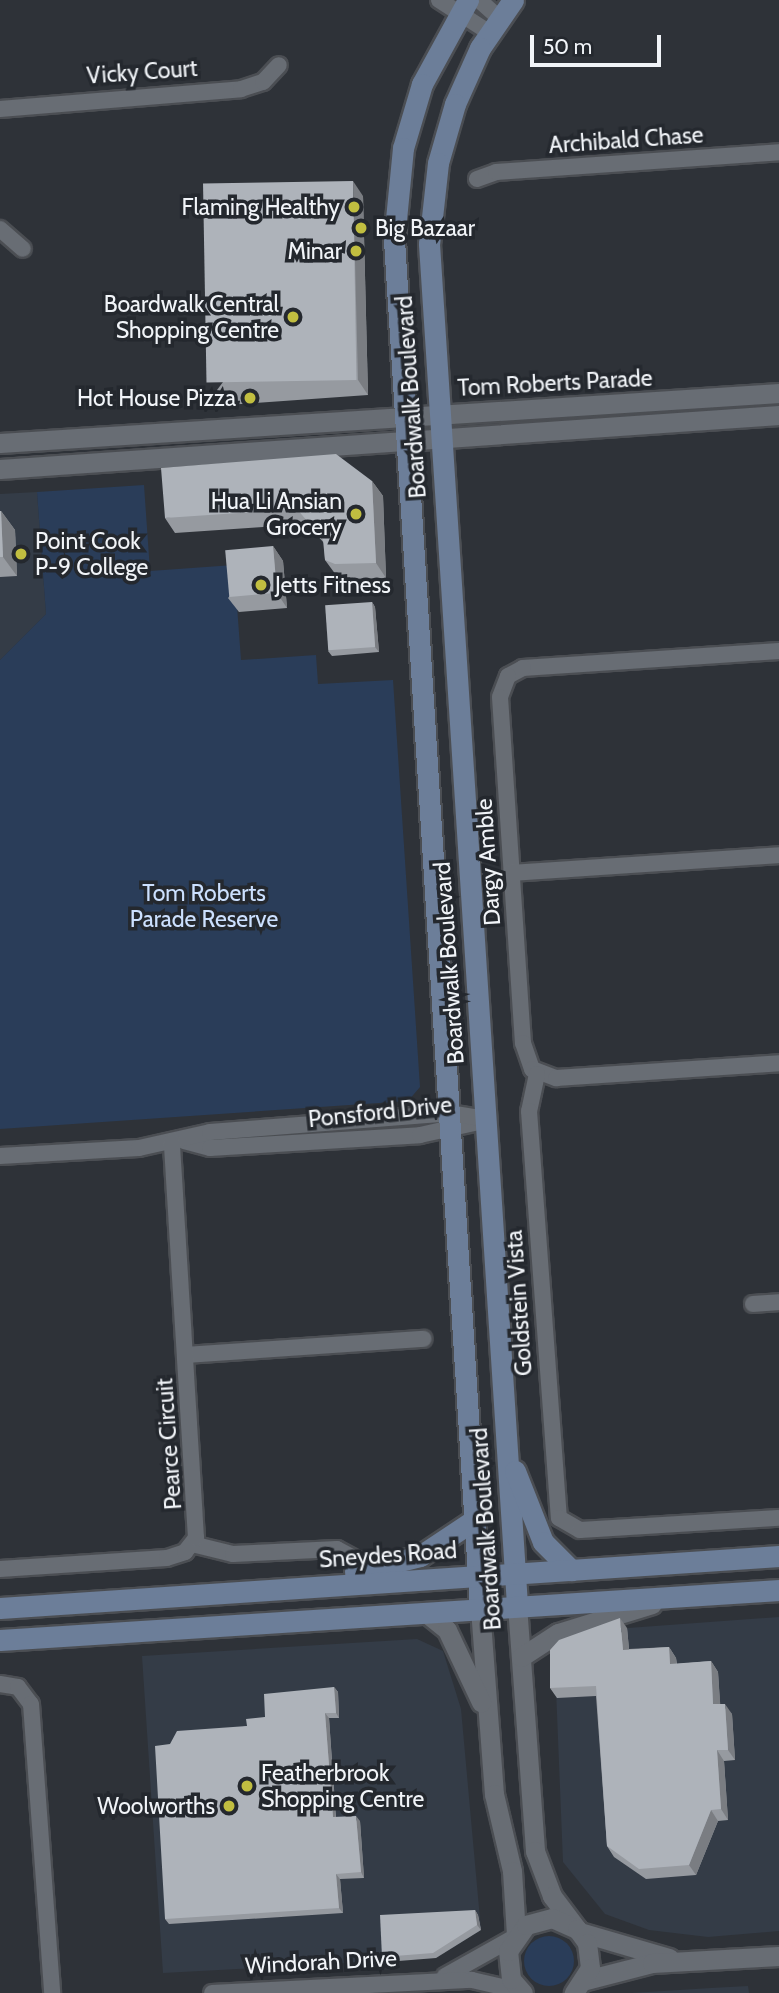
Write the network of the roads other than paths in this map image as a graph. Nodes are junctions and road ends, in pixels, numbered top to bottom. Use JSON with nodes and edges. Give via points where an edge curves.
{"nodes":[{"id":1,"x":439,"y":0,"type":"edge"},
{"id":2,"x":478,"y":0,"type":"edge"},
{"id":3,"x":513,"y":0,"type":"edge"},
{"id":4,"x":463,"y":6,"type":"edge"},
{"id":5,"x":494,"y":25,"type":"junction"},
{"id":6,"x":279,"y":65,"type":"dead end"},
{"id":7,"x":0,"y":108,"type":"edge"},
{"id":8,"x":779,"y":152,"type":"edge"},
{"id":9,"x":477,"y":179,"type":"dead end"},
{"id":10,"x":0,"y":229,"type":"edge"},
{"id":11,"x":23,"y":248,"type":"dead end"},
{"id":12,"x":779,"y":393,"type":"edge"},
{"id":13,"x":714,"y":398,"type":"junction"},
{"id":14,"x":440,"y":414,"type":"junction"},
{"id":15,"x":779,"y":415,"type":"edge"},
{"id":16,"x":404,"y":417,"type":"junction"},
{"id":17,"x":714,"y":419,"type":"junction"},
{"id":18,"x":208,"y":430,"type":"junction"},
{"id":19,"x":138,"y":435,"type":"junction"},
{"id":20,"x":440,"y":439,"type":"junction"},
{"id":21,"x":0,"y":443,"type":"edge"},
{"id":22,"x":406,"y":443,"type":"junction"},
{"id":23,"x":209,"y":455,"type":"junction"},
{"id":24,"x":160,"y":459,"type":"junction"},
{"id":25,"x":0,"y":469,"type":"edge"},
{"id":26,"x":779,"y":651,"type":"edge"},
{"id":27,"x":779,"y":855,"type":"edge"},
{"id":28,"x":511,"y":873,"type":"junction"},
{"id":29,"x":779,"y":1063,"type":"edge"},
{"id":30,"x":537,"y":1074,"type":"junction"},
{"id":31,"x":486,"y":1119,"type":"junction"},
{"id":32,"x":450,"y":1123,"type":"junction"},
{"id":33,"x":178,"y":1142,"type":"junction"},
{"id":34,"x":0,"y":1156,"type":"edge"},
{"id":35,"x":779,"y":1302,"type":"edge"},
{"id":36,"x":753,"y":1304,"type":"dead end"},
{"id":37,"x":423,"y":1339,"type":"dead end"},
{"id":38,"x":186,"y":1355,"type":"junction"},
{"id":39,"x":507,"y":1449,"type":"junction"},
{"id":40,"x":779,"y":1518,"type":"edge"},
{"id":41,"x":474,"y":1520,"type":"junction"},
{"id":42,"x":192,"y":1544,"type":"junction"},
{"id":43,"x":779,"y":1556,"type":"edge"},
{"id":44,"x":0,"y":1569,"type":"edge"},
{"id":45,"x":571,"y":1570,"type":"junction"},
{"id":46,"x":514,"y":1574,"type":"junction"},
{"id":47,"x":383,"y":1575,"type":"junction"},
{"id":48,"x":477,"y":1575,"type":"junction"},
{"id":49,"x":779,"y":1590,"type":"edge"},
{"id":50,"x":682,"y":1596,"type":"junction"},
{"id":51,"x":65,"y":1604,"type":"junction"},
{"id":52,"x":517,"y":1605,"type":"junction"},
{"id":53,"x":0,"y":1608,"type":"edge"},
{"id":54,"x":480,"y":1608,"type":"junction"},
{"id":55,"x":425,"y":1612,"type":"junction"},
{"id":56,"x":161,"y":1629,"type":"junction"},
{"id":57,"x":0,"y":1640,"type":"edge"},
{"id":58,"x":521,"y":1657,"type":"junction"},
{"id":59,"x":0,"y":1684,"type":"edge"},
{"id":60,"x":487,"y":1716,"type":"junction"},
{"id":61,"x":578,"y":1931,"type":"junction"},
{"id":62,"x":514,"y":1936,"type":"junction"},
{"id":63,"x":779,"y":1955,"type":"edge"},
{"id":64,"x":677,"y":1961,"type":"junction"},
{"id":65,"x":432,"y":1980,"type":"junction"},
{"id":66,"x":581,"y":1988,"type":"edge"},
{"id":67,"x":521,"y":1992,"type":"edge"},
{"id":68,"x":52,"y":1993,"type":"edge"},
{"id":69,"x":212,"y":1993,"type":"edge"}],
"edges":[{"from":1,"to":4,"type":"street"},
{"from":2,"to":5,"type":"street"},
{"from":3,"to":5,"type":"main road","name":"Boardwalk Boulevard"},
{"from":4,"to":5,"type":"street"},
{"from":4,"to":16,"type":"main road","name":"Boardwalk Boulevard","via":[[422,84],[396,192]]},
{"from":5,"to":14,"type":"main road","name":"Boardwalk Boulevard","via":[[446,130],[429,218]]},
{"from":6,"to":7,"type":"street","name":"Vicky Court","via":[[262,82],[241,89]]},
{"from":8,"to":9,"type":"street","name":"Archibald Chase","via":[[496,172]]},
{"from":10,"to":11,"type":"street"},
{"from":12,"to":13,"type":"street","name":"Tom Roberts Parade"},
{"from":13,"to":14,"type":"street","name":"Tom Roberts Parade"},
{"from":13,"to":17,"type":"street"},
{"from":14,"to":16,"type":"street","name":"Tom Roberts Parade"},
{"from":14,"to":20,"type":"main road","name":"Boardwalk Boulevard"},
{"from":15,"to":17,"type":"street","name":"Tom Roberts Parade"},
{"from":16,"to":18,"type":"street","name":"Tom Roberts Parade"},
{"from":16,"to":22,"type":"main road","name":"Boardwalk Boulevard"},
{"from":17,"to":20,"type":"street","name":"Tom Roberts Parade"},
{"from":18,"to":19,"type":"street","name":"Tom Roberts Parade"},
{"from":18,"to":23,"type":"street"},
{"from":19,"to":21,"type":"street","name":"Tom Roberts Parade"},
{"from":19,"to":24,"type":"street"},
{"from":20,"to":22,"type":"street","name":"Tom Roberts Parade"},
{"from":20,"to":31,"type":"main road","name":"Boardwalk Boulevard"},
{"from":22,"to":23,"type":"street","name":"Tom Roberts Parade"},
{"from":22,"to":32,"type":"main road","name":"Boardwalk Boulevard"},
{"from":23,"to":24,"type":"street","name":"Tom Roberts Parade"},
{"from":24,"to":25,"type":"street","name":"Tom Roberts Parade"},
{"from":26,"to":28,"type":"street","name":"Dargy Amble","via":[[512,672],[500,697]]},
{"from":27,"to":28,"type":"street"},
{"from":28,"to":30,"type":"street","name":"Dargy Amble","via":[[523,1043]]},
{"from":29,"to":30,"type":"street","via":[[556,1078]]},
{"from":30,"to":40,"type":"street","name":"Goldstein Vista","via":[[529,1125],[554,1504],[567,1526]]},
{"from":31,"to":32,"type":"street","name":"Ponsford Drive"},
{"from":31,"to":39,"type":"main road","name":"Boardwalk Boulevard"},
{"from":32,"to":33,"type":"street","name":"Ponsford Drive","via":[[210,1149]]},
{"from":32,"to":41,"type":"main road","name":"Boardwalk Boulevard"},
{"from":33,"to":34,"type":"street","name":"Ponsford Drive"},
{"from":33,"to":38,"type":"street","name":"Pearce Circuit"},
{"from":35,"to":36,"type":"street"},
{"from":37,"to":38,"type":"street"},
{"from":38,"to":42,"type":"street","name":"Pearce Circuit","via":[[198,1523]]},
{"from":39,"to":45,"type":"main road","via":[[543,1542]]},
{"from":39,"to":46,"type":"main road","name":"Boardwalk Boulevard"},
{"from":41,"to":47,"type":"main road","via":[[429,1552]]},
{"from":41,"to":48,"type":"main road","name":"Boardwalk Boulevard"},
{"from":42,"to":44,"type":"street","via":[[167,1558]]},
{"from":42,"to":47,"type":"street","via":[[233,1554],[337,1549]]},
{"from":43,"to":45,"type":"main road","name":"Sneydes Road"},
{"from":45,"to":46,"type":"main road","name":"Sneydes Road"},
{"from":46,"to":48,"type":"main road","name":"Sneydes Road"},
{"from":46,"to":52,"type":"main road","name":"Boardwalk Boulevard"},
{"from":47,"to":48,"type":"main road","name":"Sneydes Road"},
{"from":47,"to":51,"type":"main road"},
{"from":48,"to":54,"type":"main road","name":"Boardwalk Boulevard"},
{"from":49,"to":50,"type":"main road"},
{"from":50,"to":52,"type":"main road"},
{"from":50,"to":58,"type":"street","via":[[570,1629]]},
{"from":51,"to":53,"type":"main road"},
{"from":51,"to":56,"type":"main road","via":[[132,1608]]},
{"from":52,"to":54,"type":"main road"},
{"from":52,"to":58,"type":"street","name":"Boardwalk Boulevard"},
{"from":54,"to":55,"type":"main road"},
{"from":54,"to":60,"type":"street","name":"Boardwalk Boulevard"},
{"from":55,"to":56,"type":"main road"},
{"from":55,"to":60,"type":"street","via":[[454,1642]]},
{"from":56,"to":57,"type":"main road"},
{"from":58,"to":61,"type":"street","name":"Boardwalk Boulevard","via":[[535,1851],[552,1896]]},
{"from":59,"to":68,"type":"street","via":[[25,1692],[32,1712]]},
{"from":60,"to":62,"type":"street","name":"Boardwalk Boulevard"},
{"from":61,"to":62,"type":"street","via":[[552,1918]]},
{"from":61,"to":64,"type":"street"},
{"from":61,"to":66,"type":"street","via":[[590,1956]]},
{"from":62,"to":65,"type":"street","name":"Windorah Drive"},
{"from":62,"to":67,"type":"street","name":"Boardwalk Boulevard","via":[[507,1965]]},
{"from":63,"to":64,"type":"street"},
{"from":64,"to":66,"type":"street"},
{"from":65,"to":67,"type":"street","name":"Windorah Drive","via":[[472,1980]]},
{"from":65,"to":69,"type":"street","name":"Windorah Drive"}]}
